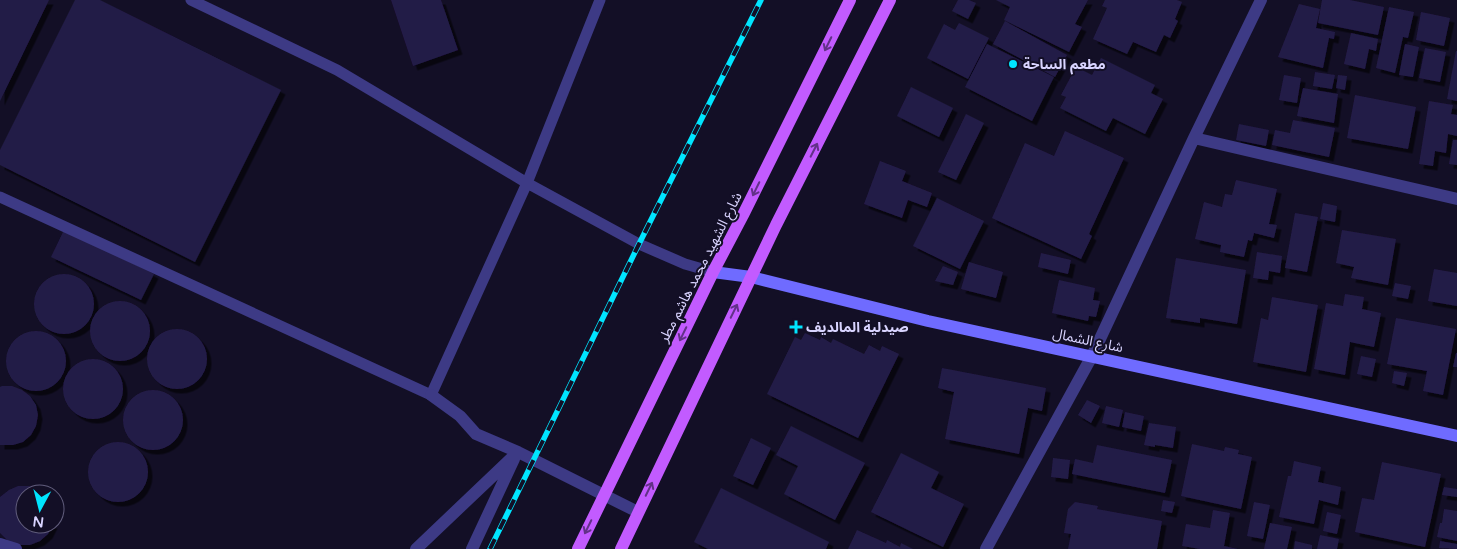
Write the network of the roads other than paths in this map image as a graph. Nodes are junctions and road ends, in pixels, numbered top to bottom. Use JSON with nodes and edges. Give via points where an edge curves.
{"nodes":[{"id":1,"x":191,"y":0,"type":"edge"},
{"id":2,"x":600,"y":0,"type":"edge"},
{"id":3,"x":850,"y":0,"type":"edge"},
{"id":4,"x":890,"y":0,"type":"edge"},
{"id":5,"x":1261,"y":0,"type":"edge"},
{"id":6,"x":1194,"y":138,"type":"junction"},
{"id":7,"x":527,"y":183,"type":"junction"},
{"id":8,"x":0,"y":196,"type":"edge"},
{"id":9,"x":1457,"y":199,"type":"edge"},
{"id":10,"x":713,"y":272,"type":"junction"},
{"id":11,"x":751,"y":277,"type":"junction"},
{"id":12,"x":1092,"y":356,"type":"junction"},
{"id":13,"x":431,"y":395,"type":"junction"},
{"id":14,"x":1457,"y":436,"type":"edge"},
{"id":15,"x":518,"y":452,"type":"junction"},
{"id":16,"x":604,"y":496,"type":"junction"},
{"id":17,"x":638,"y":512,"type":"junction"},
{"id":18,"x":0,"y":544,"type":"edge"},
{"id":19,"x":16,"y":549,"type":"edge"},
{"id":20,"x":416,"y":549,"type":"edge"},
{"id":21,"x":472,"y":549,"type":"edge"},
{"id":22,"x":578,"y":549,"type":"edge"},
{"id":23,"x":621,"y":549,"type":"edge"},
{"id":24,"x":986,"y":549,"type":"edge"}],
"edges":[{"from":1,"to":7,"type":"lane","via":[[337,70]]},
{"from":2,"to":7,"type":"lane"},
{"from":3,"to":10,"type":"main road","name":"شارع الشهيد محمد هاشم مطر","one_way":true},
{"from":11,"to":4,"type":"main road","one_way":true},
{"from":5,"to":6,"type":"street"},
{"from":6,"to":9,"type":"street"},
{"from":6,"to":12,"type":"street"},
{"from":7,"to":10,"type":"lane","via":[[639,244]]},
{"from":7,"to":13,"type":"lane"},
{"from":8,"to":13,"type":"lane"},
{"from":10,"to":11,"type":"street","name":"شارع الشمال"},
{"from":10,"to":16,"type":"main road","name":"شارع الشهيد محمد هاشم مطر","one_way":true},
{"from":11,"to":12,"type":"street","name":"شارع الشمال","via":[[928,321]]},
{"from":17,"to":11,"type":"main road","one_way":true},
{"from":12,"to":14,"type":"street","name":"شارع الشمال"},
{"from":12,"to":24,"type":"street"},
{"from":13,"to":15,"type":"street","via":[[460,416],[476,434]]},
{"from":15,"to":16,"type":"street"},
{"from":15,"to":20,"type":"street"},
{"from":15,"to":21,"type":"street"},
{"from":16,"to":17,"type":"street"},
{"from":16,"to":22,"type":"main road","name":"شارع الشهيد محمد هاشم مطر","one_way":true},
{"from":17,"to":23,"type":"main road"},
{"from":18,"to":19,"type":"street"}]}
